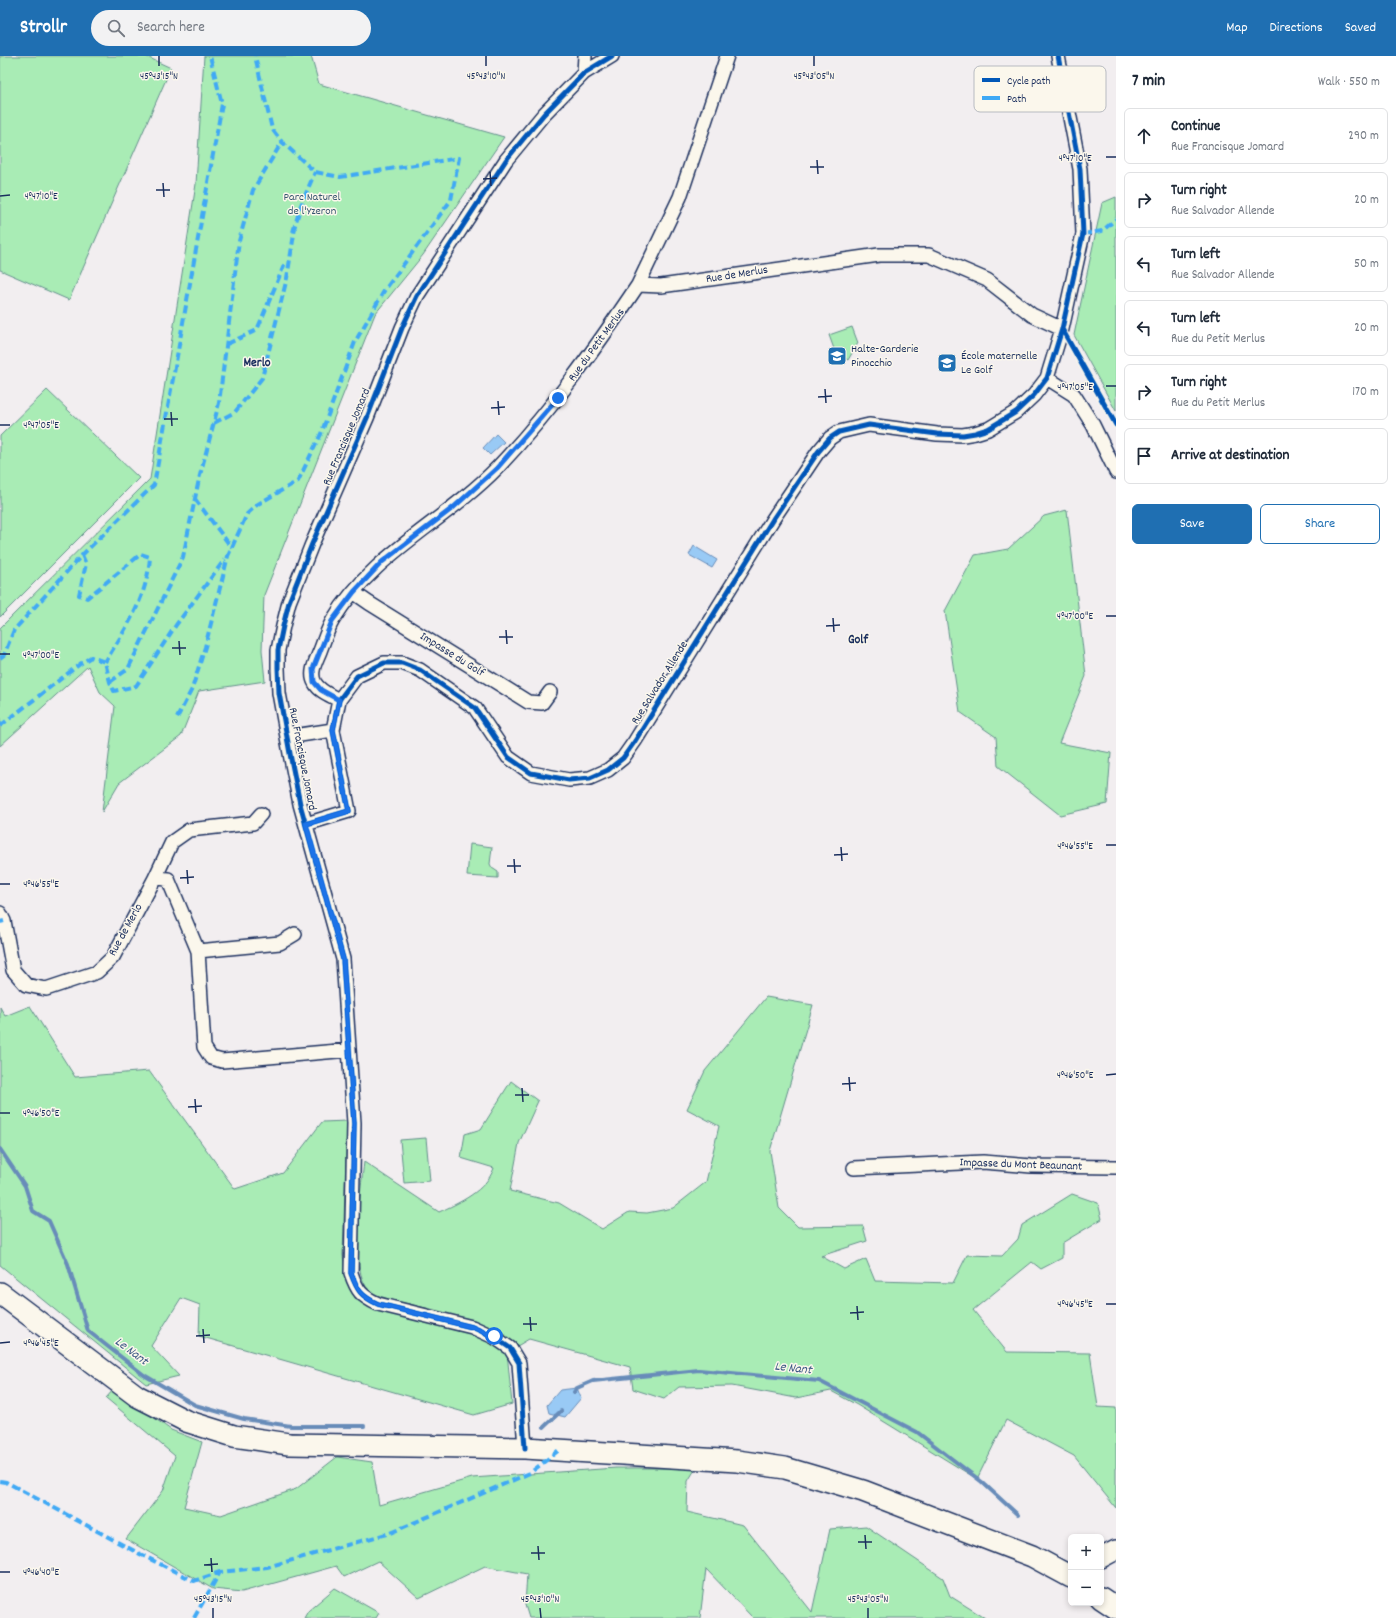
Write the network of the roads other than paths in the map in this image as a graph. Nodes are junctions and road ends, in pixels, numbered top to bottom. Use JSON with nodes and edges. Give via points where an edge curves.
{"nodes":[{"id":1,"x":585,"y":56,"type":"edge"},
{"id":2,"x":612,"y":56,"type":"edge"},
{"id":3,"x":727,"y":56,"type":"edge"},
{"id":4,"x":1058,"y":56,"type":"edge"},
{"id":5,"x":1060,"y":66,"type":"edge"},
{"id":6,"x":584,"y":73,"type":"junction"},
{"id":7,"x":1069,"y":112,"type":"edge"},
{"id":8,"x":638,"y":285,"type":"junction"},
{"id":9,"x":1062,"y":329,"type":"junction"},
{"id":10,"x":1048,"y":378,"type":"junction"},
{"id":11,"x":1116,"y":472,"type":"edge"},
{"id":12,"x":354,"y":592,"type":"junction"},
{"id":13,"x":550,"y":692,"type":"dead end"},
{"id":14,"x":339,"y":700,"type":"junction"},
{"id":15,"x":333,"y":730,"type":"junction"},
{"id":16,"x":287,"y":737,"type":"junction"},
{"id":17,"x":261,"y":814,"type":"dead end"},
{"id":18,"x":306,"y":824,"type":"junction"},
{"id":19,"x":155,"y":878,"type":"junction"},
{"id":20,"x":0,"y":913,"type":"edge"},
{"id":21,"x":295,"y":934,"type":"dead end"},
{"id":22,"x":198,"y":951,"type":"junction"},
{"id":23,"x":349,"y":1050,"type":"junction"},
{"id":24,"x":1116,"y":1167,"type":"edge"},
{"id":25,"x":854,"y":1168,"type":"dead end"},
{"id":26,"x":0,"y":1293,"type":"edge"},
{"id":27,"x":525,"y":1448,"type":"junction"},
{"id":28,"x":1116,"y":1550,"type":"edge"},
{"id":29,"x":1104,"y":1556,"type":"edge"},
{"id":30,"x":1068,"y":1575,"type":"edge"},
{"id":31,"x":1104,"y":1600,"type":"edge"},
{"id":32,"x":1116,"y":1608,"type":"edge"}],
"edges":[{"from":1,"to":6,"type":"street"},
{"from":2,"to":6,"type":"street","name":"Rue Francisque Jomard"},
{"from":3,"to":8,"type":"street","via":[[680,197]]},
{"from":4,"to":5,"type":"street","name":"Rue Salvador Allende"},
{"from":6,"to":16,"type":"street","name":"Rue Francisque Jomard","via":[[544,114],[506,160],[439,261],[402,328],[290,602],[278,650],[279,693]]},
{"from":7,"to":9,"type":"street","name":"Rue Salvador Allende","via":[[1080,169],[1083,234]]},
{"from":8,"to":9,"type":"street","name":"Rue de Merlus","via":[[661,286],[879,255],[929,255],[987,280],[1032,315]]},
{"from":8,"to":12,"type":"street","name":"Rue du Petit Merlus","via":[[598,345],[558,398],[497,468],[454,507],[382,562]]},
{"from":9,"to":10,"type":"street","name":"Rue Salvador Allende"},
{"from":10,"to":11,"type":"street","via":[[1074,395],[1093,425]]},
{"from":10,"to":14,"type":"street","name":"Rue Salvador Allende","via":[[1016,412],[988,429],[963,435],[868,425],[839,432],[830,438],[773,519],[635,741],[623,758],[608,770],[590,778],[569,780],[531,773],[508,757],[475,708],[420,670],[402,664],[384,663],[357,676]]},
{"from":12,"to":13,"type":"street","name":"Impasse du Golf","via":[[528,702],[542,703]]},
{"from":12,"to":14,"type":"street","name":"Rue du Petit Merlus","via":[[332,621],[313,669],[314,682],[321,690]]},
{"from":14,"to":15,"type":"street","name":"Rue Salvador Allende"},
{"from":15,"to":16,"type":"street"},
{"from":15,"to":18,"type":"street","name":"Rue Salvador Allende","via":[[349,811]]},
{"from":16,"to":18,"type":"street","name":"Rue Francisque Jomard"},
{"from":17,"to":19,"type":"street","name":"Rue de Merlo","via":[[253,823],[189,830],[172,842]]},
{"from":18,"to":23,"type":"street","name":"Rue Francisque Jomard","via":[[343,959]]},
{"from":19,"to":20,"type":"street","name":"Rue de Merlo","via":[[113,958],[97,972],[46,989],[26,985],[13,970],[4,921]]},
{"from":19,"to":22,"type":"street","via":[[168,879]]},
{"from":21,"to":22,"type":"street","via":[[280,943]]},
{"from":22,"to":23,"type":"street","via":[[204,1047],[211,1058],[222,1062]]},
{"from":23,"to":27,"type":"street","name":"Rue Francisque Jomard","via":[[354,1123],[350,1258],[351,1273],[356,1286],[364,1298],[378,1304],[472,1327],[494,1336],[510,1348],[519,1363]]},
{"from":24,"to":25,"type":"street","name":"Impasse du Mont Beaunant","via":[[1031,1166],[983,1162]]},
{"from":26,"to":27,"type":"main road","via":[[137,1396],[186,1422],[228,1434],[289,1444]]},
{"from":27,"to":30,"type":"main road","via":[[737,1460],[785,1468],[863,1491],[1032,1556]]},
{"from":28,"to":29,"type":"street"},
{"from":31,"to":32,"type":"main road"}]}
